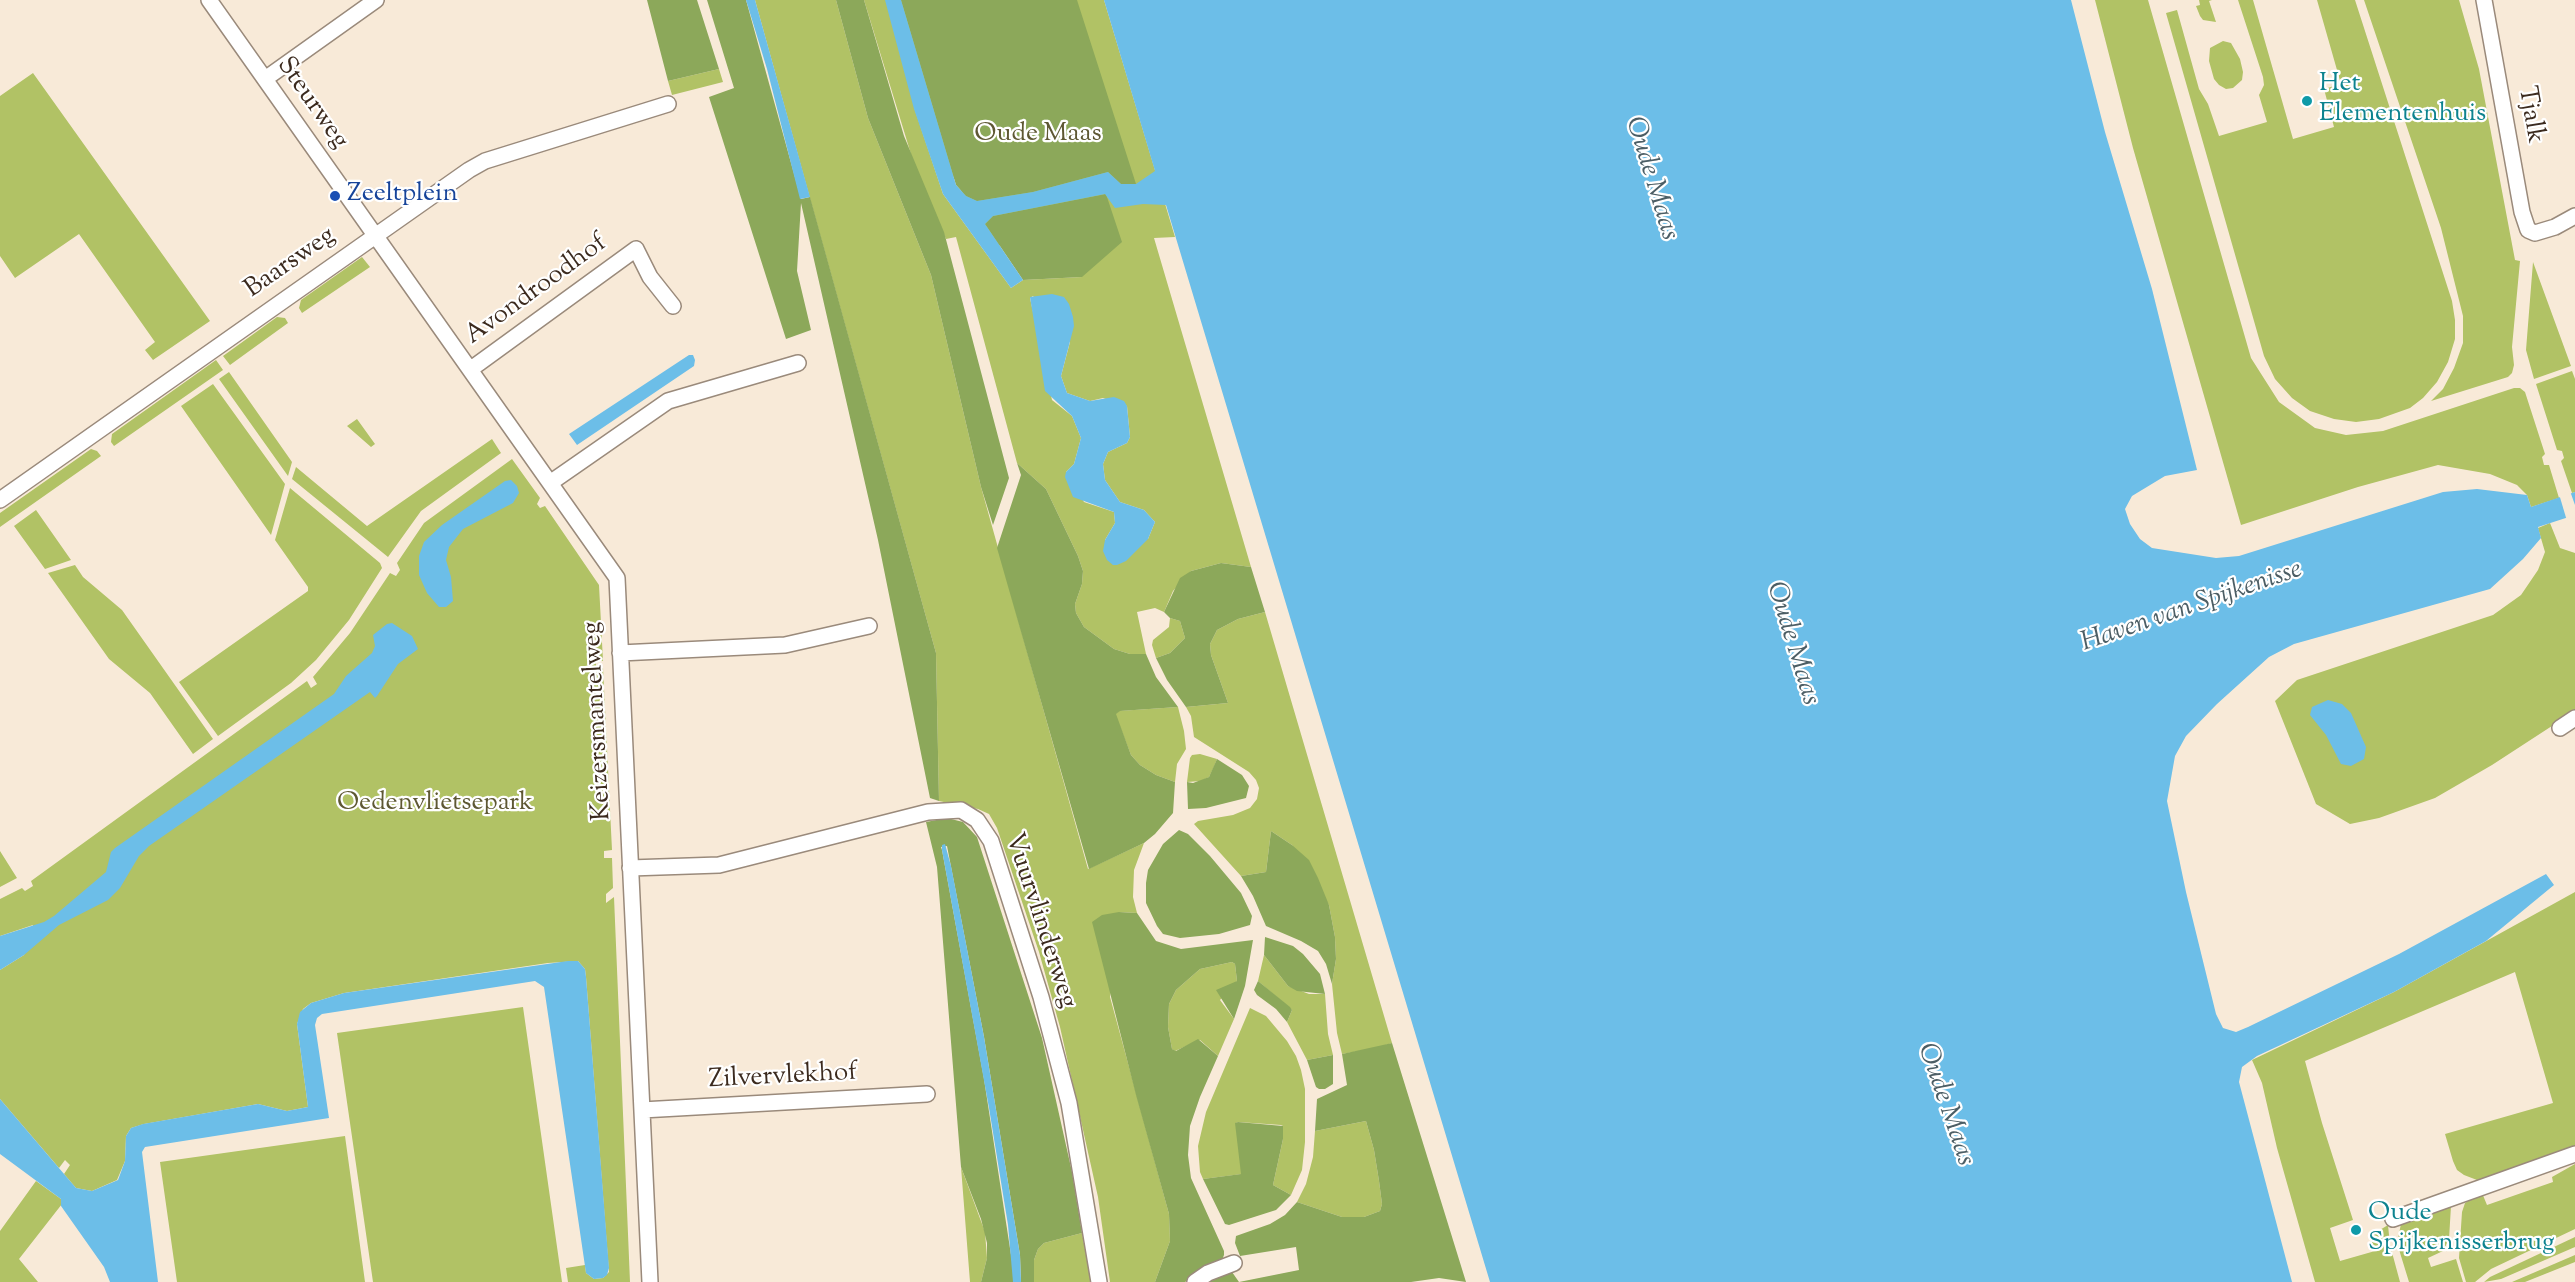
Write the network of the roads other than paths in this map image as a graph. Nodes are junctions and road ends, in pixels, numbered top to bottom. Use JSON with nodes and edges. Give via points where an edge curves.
{"nodes":[{"id":1,"x":209,"y":0,"type":"edge"},
{"id":2,"x":376,"y":0,"type":"edge"},
{"id":3,"x":2484,"y":0,"type":"edge"},
{"id":4,"x":265,"y":79,"type":"junction"},
{"id":5,"x":668,"y":104,"type":"dead end"},
{"id":6,"x":2575,"y":216,"type":"edge"},
{"id":7,"x":374,"y":236,"type":"junction"},
{"id":8,"x":673,"y":306,"type":"dead end"},
{"id":9,"x":798,"y":363,"type":"dead end"},
{"id":10,"x":471,"y":369,"type":"junction"},
{"id":11,"x":550,"y":483,"type":"junction"},
{"id":12,"x":0,"y":500,"type":"edge"},
{"id":13,"x":869,"y":626,"type":"dead end"},
{"id":14,"x":620,"y":653,"type":"junction"},
{"id":15,"x":2575,"y":718,"type":"edge"},
{"id":16,"x":2560,"y":728,"type":"dead end"},
{"id":17,"x":630,"y":868,"type":"junction"},
{"id":18,"x":927,"y":1094,"type":"dead end"},
{"id":19,"x":642,"y":1110,"type":"junction"},
{"id":20,"x":2575,"y":1154,"type":"edge"},
{"id":21,"x":2393,"y":1219,"type":"dead end"},
{"id":22,"x":1234,"y":1263,"type":"dead end"},
{"id":23,"x":650,"y":1282,"type":"edge"},
{"id":24,"x":1099,"y":1282,"type":"edge"},
{"id":25,"x":1195,"y":1282,"type":"edge"}],
"edges":[{"from":1,"to":4,"type":"street","name":"Steurweg"},
{"from":2,"to":4,"type":"street"},
{"from":3,"to":6,"type":"street","name":"Tjalk","via":[[2528,230],[2535,233]]},
{"from":4,"to":7,"type":"street","name":"Steurweg"},
{"from":5,"to":7,"type":"street","name":"Baarsweg","via":[[485,161]]},
{"from":7,"to":10,"type":"street","name":"Keizersmantelweg"},
{"from":7,"to":12,"type":"street","name":"Baarsweg"},
{"from":8,"to":10,"type":"street","name":"Avondroodhof","via":[[650,277],[636,249]]},
{"from":9,"to":11,"type":"street","via":[[668,401]]},
{"from":10,"to":11,"type":"street","name":"Keizersmantelweg"},
{"from":11,"to":14,"type":"street","name":"Keizersmantelweg","via":[[617,578]]},
{"from":13,"to":14,"type":"street","via":[[785,645]]},
{"from":14,"to":17,"type":"street","name":"Keizersmantelweg"},
{"from":15,"to":16,"type":"street"},
{"from":17,"to":19,"type":"street","name":"Keizersmantelweg"},
{"from":17,"to":24,"type":"street","name":"Vuurvlinderweg","via":[[719,865],[928,812],[961,810],[977,820],[991,841],[1041,997],[1069,1102]]},
{"from":18,"to":19,"type":"street","name":"Zilvervlekhof"},
{"from":19,"to":23,"type":"street","name":"Keizersmantelweg"},
{"from":20,"to":21,"type":"street"},
{"from":22,"to":25,"type":"street"}]}
